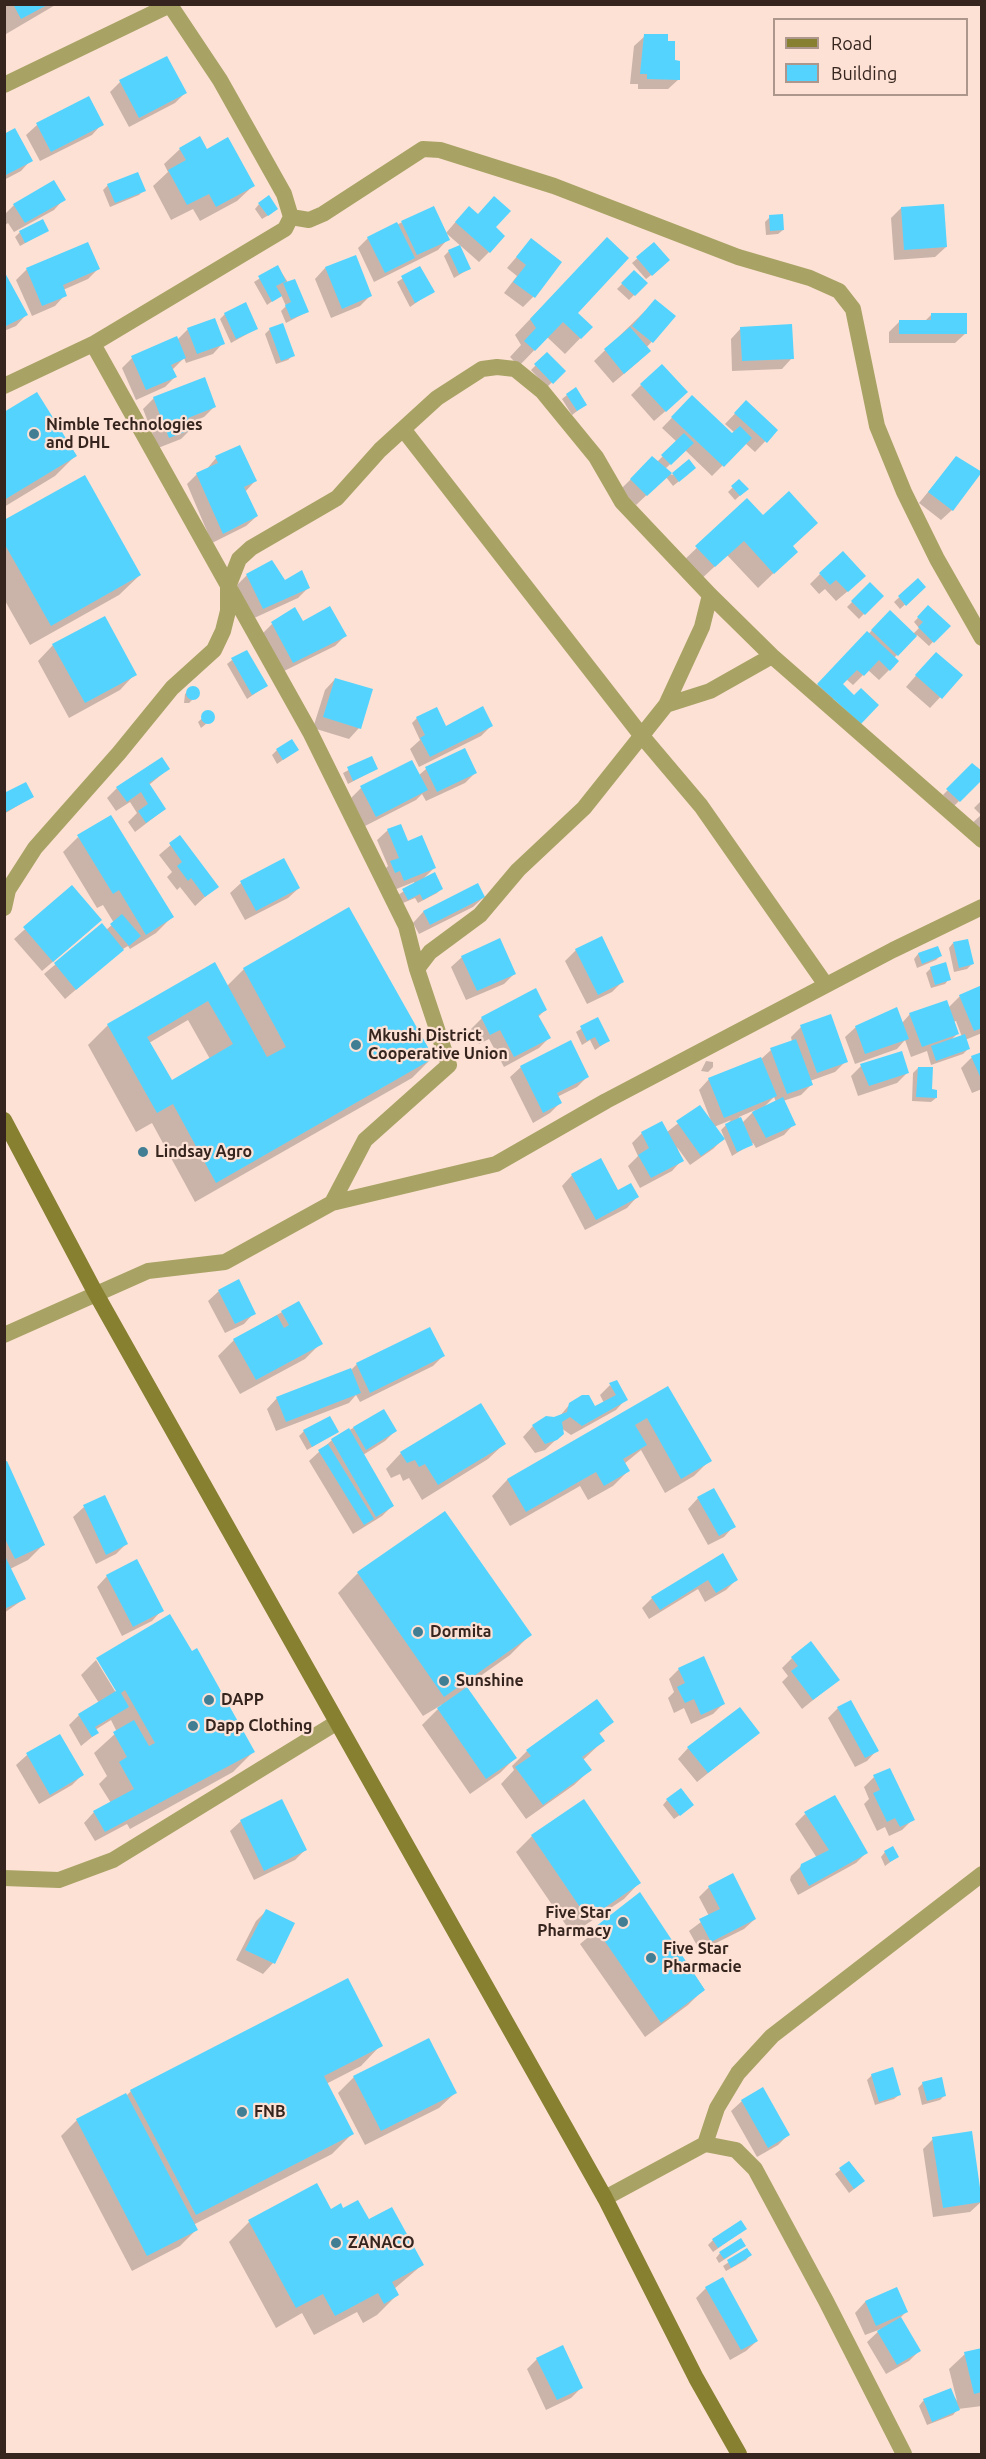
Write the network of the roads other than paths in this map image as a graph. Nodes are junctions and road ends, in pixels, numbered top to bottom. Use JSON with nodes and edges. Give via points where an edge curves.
{"nodes":[{"id":1,"x":171,"y":5,"type":"edge"},
{"id":2,"x":4,"y":85,"type":"edge"},
{"id":3,"x":291,"y":218,"type":"junction"},
{"id":4,"x":93,"y":344,"type":"junction"},
{"id":5,"x":4,"y":386,"type":"edge"},
{"id":6,"x":403,"y":429,"type":"junction"},
{"id":7,"x":228,"y":587,"type":"junction"},
{"id":8,"x":710,"y":595,"type":"junction"},
{"id":9,"x":981,"y":638,"type":"edge"},
{"id":10,"x":772,"y":656,"type":"junction"},
{"id":11,"x":666,"y":705,"type":"junction"},
{"id":12,"x":641,"y":735,"type":"junction"},
{"id":13,"x":981,"y":840,"type":"edge"},
{"id":14,"x":981,"y":907,"type":"edge"},
{"id":15,"x":4,"y":908,"type":"edge"},
{"id":16,"x":417,"y":969,"type":"junction"},
{"id":17,"x":826,"y":985,"type":"junction"},
{"id":18,"x":4,"y":1120,"type":"edge"},
{"id":19,"x":332,"y":1203,"type":"junction"},
{"id":20,"x":95,"y":1292,"type":"junction"},
{"id":21,"x":4,"y":1335,"type":"edge"},
{"id":22,"x":336,"y":1723,"type":"junction"},
{"id":23,"x":981,"y":1874,"type":"edge"},
{"id":24,"x":4,"y":1878,"type":"edge"},
{"id":25,"x":705,"y":2145,"type":"junction"},
{"id":26,"x":604,"y":2198,"type":"junction"},
{"id":27,"x":739,"y":2454,"type":"edge"},
{"id":28,"x":904,"y":2454,"type":"edge"}],
"edges":[{"from":1,"to":2,"type":"street"},
{"from":1,"to":3,"type":"street","via":[[220,80],[284,194]]},
{"from":3,"to":4,"type":"street","via":[[285,229]]},
{"from":3,"to":9,"type":"street","via":[[309,220],[323,214],[423,149],[440,150],[554,186],[738,257],[810,278],[839,291],[853,309],[882,437],[937,559]]},
{"from":4,"to":5,"type":"street"},
{"from":4,"to":7,"type":"street"},
{"from":6,"to":7,"type":"street","via":[[337,498],[251,548],[239,559]]},
{"from":6,"to":8,"type":"street","via":[[437,398],[482,369],[515,369],[542,391],[596,457],[621,502]]},
{"from":6,"to":12,"type":"street"},
{"from":7,"to":15,"type":"street","via":[[228,611],[213,650],[172,688],[35,848],[8,890]]},
{"from":7,"to":16,"type":"street","via":[[310,732],[380,872],[406,926]]},
{"from":8,"to":10,"type":"street"},
{"from":8,"to":11,"type":"street","via":[[702,627]]},
{"from":10,"to":11,"type":"street","via":[[710,691]]},
{"from":10,"to":13,"type":"street"},
{"from":11,"to":12,"type":"street"},
{"from":12,"to":16,"type":"street","via":[[584,808],[518,870],[480,915],[430,952]]},
{"from":12,"to":17,"type":"street","via":[[701,806]]},
{"from":14,"to":17,"type":"street"},
{"from":16,"to":19,"type":"street","via":[[449,1065],[365,1140]]},
{"from":17,"to":19,"type":"street","via":[[496,1164]]},
{"from":18,"to":20,"type":"main road"},
{"from":19,"to":20,"type":"street","via":[[225,1262],[148,1271]]},
{"from":20,"to":21,"type":"street"},
{"from":20,"to":22,"type":"main road"},
{"from":22,"to":24,"type":"street","via":[[113,1860],[59,1880]]},
{"from":22,"to":26,"type":"main road"},
{"from":23,"to":25,"type":"street","via":[[772,2036],[738,2073],[717,2108]]},
{"from":25,"to":26,"type":"street"},
{"from":25,"to":28,"type":"street","via":[[736,2150],[755,2169]]},
{"from":26,"to":27,"type":"main road"}]}
